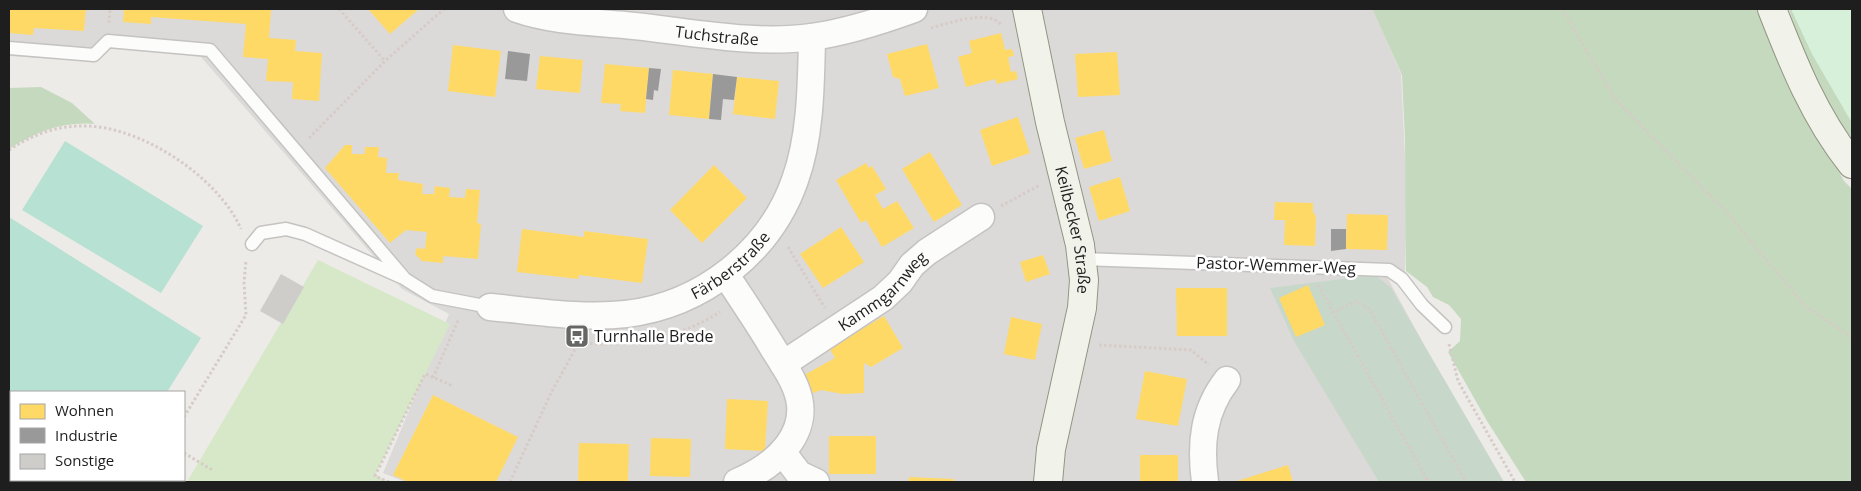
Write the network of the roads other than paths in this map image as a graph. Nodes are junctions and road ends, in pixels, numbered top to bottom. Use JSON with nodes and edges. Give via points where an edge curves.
{"nodes":[{"id":1,"x":517,"y":9,"type":"edge"},
{"id":2,"x":914,"y":9,"type":"edge"},
{"id":3,"x":1027,"y":9,"type":"edge"},
{"id":4,"x":1772,"y":9,"type":"edge"},
{"id":5,"x":812,"y":37,"type":"junction"},
{"id":6,"x":9,"y":48,"type":"edge"},
{"id":7,"x":1852,"y":164,"type":"edge"},
{"id":8,"x":981,"y":217,"type":"road end"},
{"id":9,"x":252,"y":244,"type":"road end"},
{"id":10,"x":1082,"y":259,"type":"junction"},
{"id":11,"x":726,"y":275,"type":"junction"},
{"id":12,"x":405,"y":279,"type":"junction"},
{"id":13,"x":478,"y":305,"type":"joint"},
{"id":14,"x":1445,"y":327,"type":"road end"},
{"id":15,"x":783,"y":364,"type":"junction"},
{"id":16,"x":1227,"y":380,"type":"road end"},
{"id":17,"x":783,"y":453,"type":"junction"},
{"id":18,"x":737,"y":482,"type":"edge"},
{"id":19,"x":816,"y":482,"type":"edge"},
{"id":20,"x":1048,"y":482,"type":"edge"},
{"id":21,"x":1205,"y":482,"type":"edge"}],
"edges":[{"from":1,"to":5,"type":"street","name":"Tuchstraße","via":[[578,20],[725,36]]},
{"from":2,"to":5,"type":"street","name":"Tuchstraße","via":[[878,22]]},
{"from":3,"to":10,"type":"main road","name":"Keilbecker Straße"},
{"from":4,"to":7,"type":"main road","via":[[1812,102]]},
{"from":5,"to":11,"type":"street","name":"Färberstraße","via":[[806,119],[796,178],[785,205],[768,229]]},
{"from":6,"to":12,"type":"lane","via":[[94,55],[108,41],[210,50]]},
{"from":8,"to":15,"type":"street","name":"Kammgarnweg","via":[[927,252],[883,298]]},
{"from":9,"to":12,"type":"lane","via":[[261,233],[286,229],[305,234]]},
{"from":10,"to":14,"type":"lane","name":"Pastor-Wemmer-Weg","via":[[1389,270],[1402,279]]},
{"from":10,"to":20,"type":"main road","name":"Keilbecker Straße","via":[[1084,291],[1051,449]]},
{"from":11,"to":13,"type":"street","name":"Färberstraße","via":[[675,303],[624,314],[564,313]]},
{"from":11,"to":15,"type":"street"},
{"from":12,"to":13,"type":"lane","via":[[432,296]]},
{"from":15,"to":17,"type":"street","via":[[795,385],[800,404],[797,428]]},
{"from":16,"to":21,"type":"street","via":[[1214,396],[1205,422],[1202,461]]},
{"from":17,"to":18,"type":"street","via":[[765,468]]},
{"from":17,"to":19,"type":"street","via":[[799,474]]}]}
